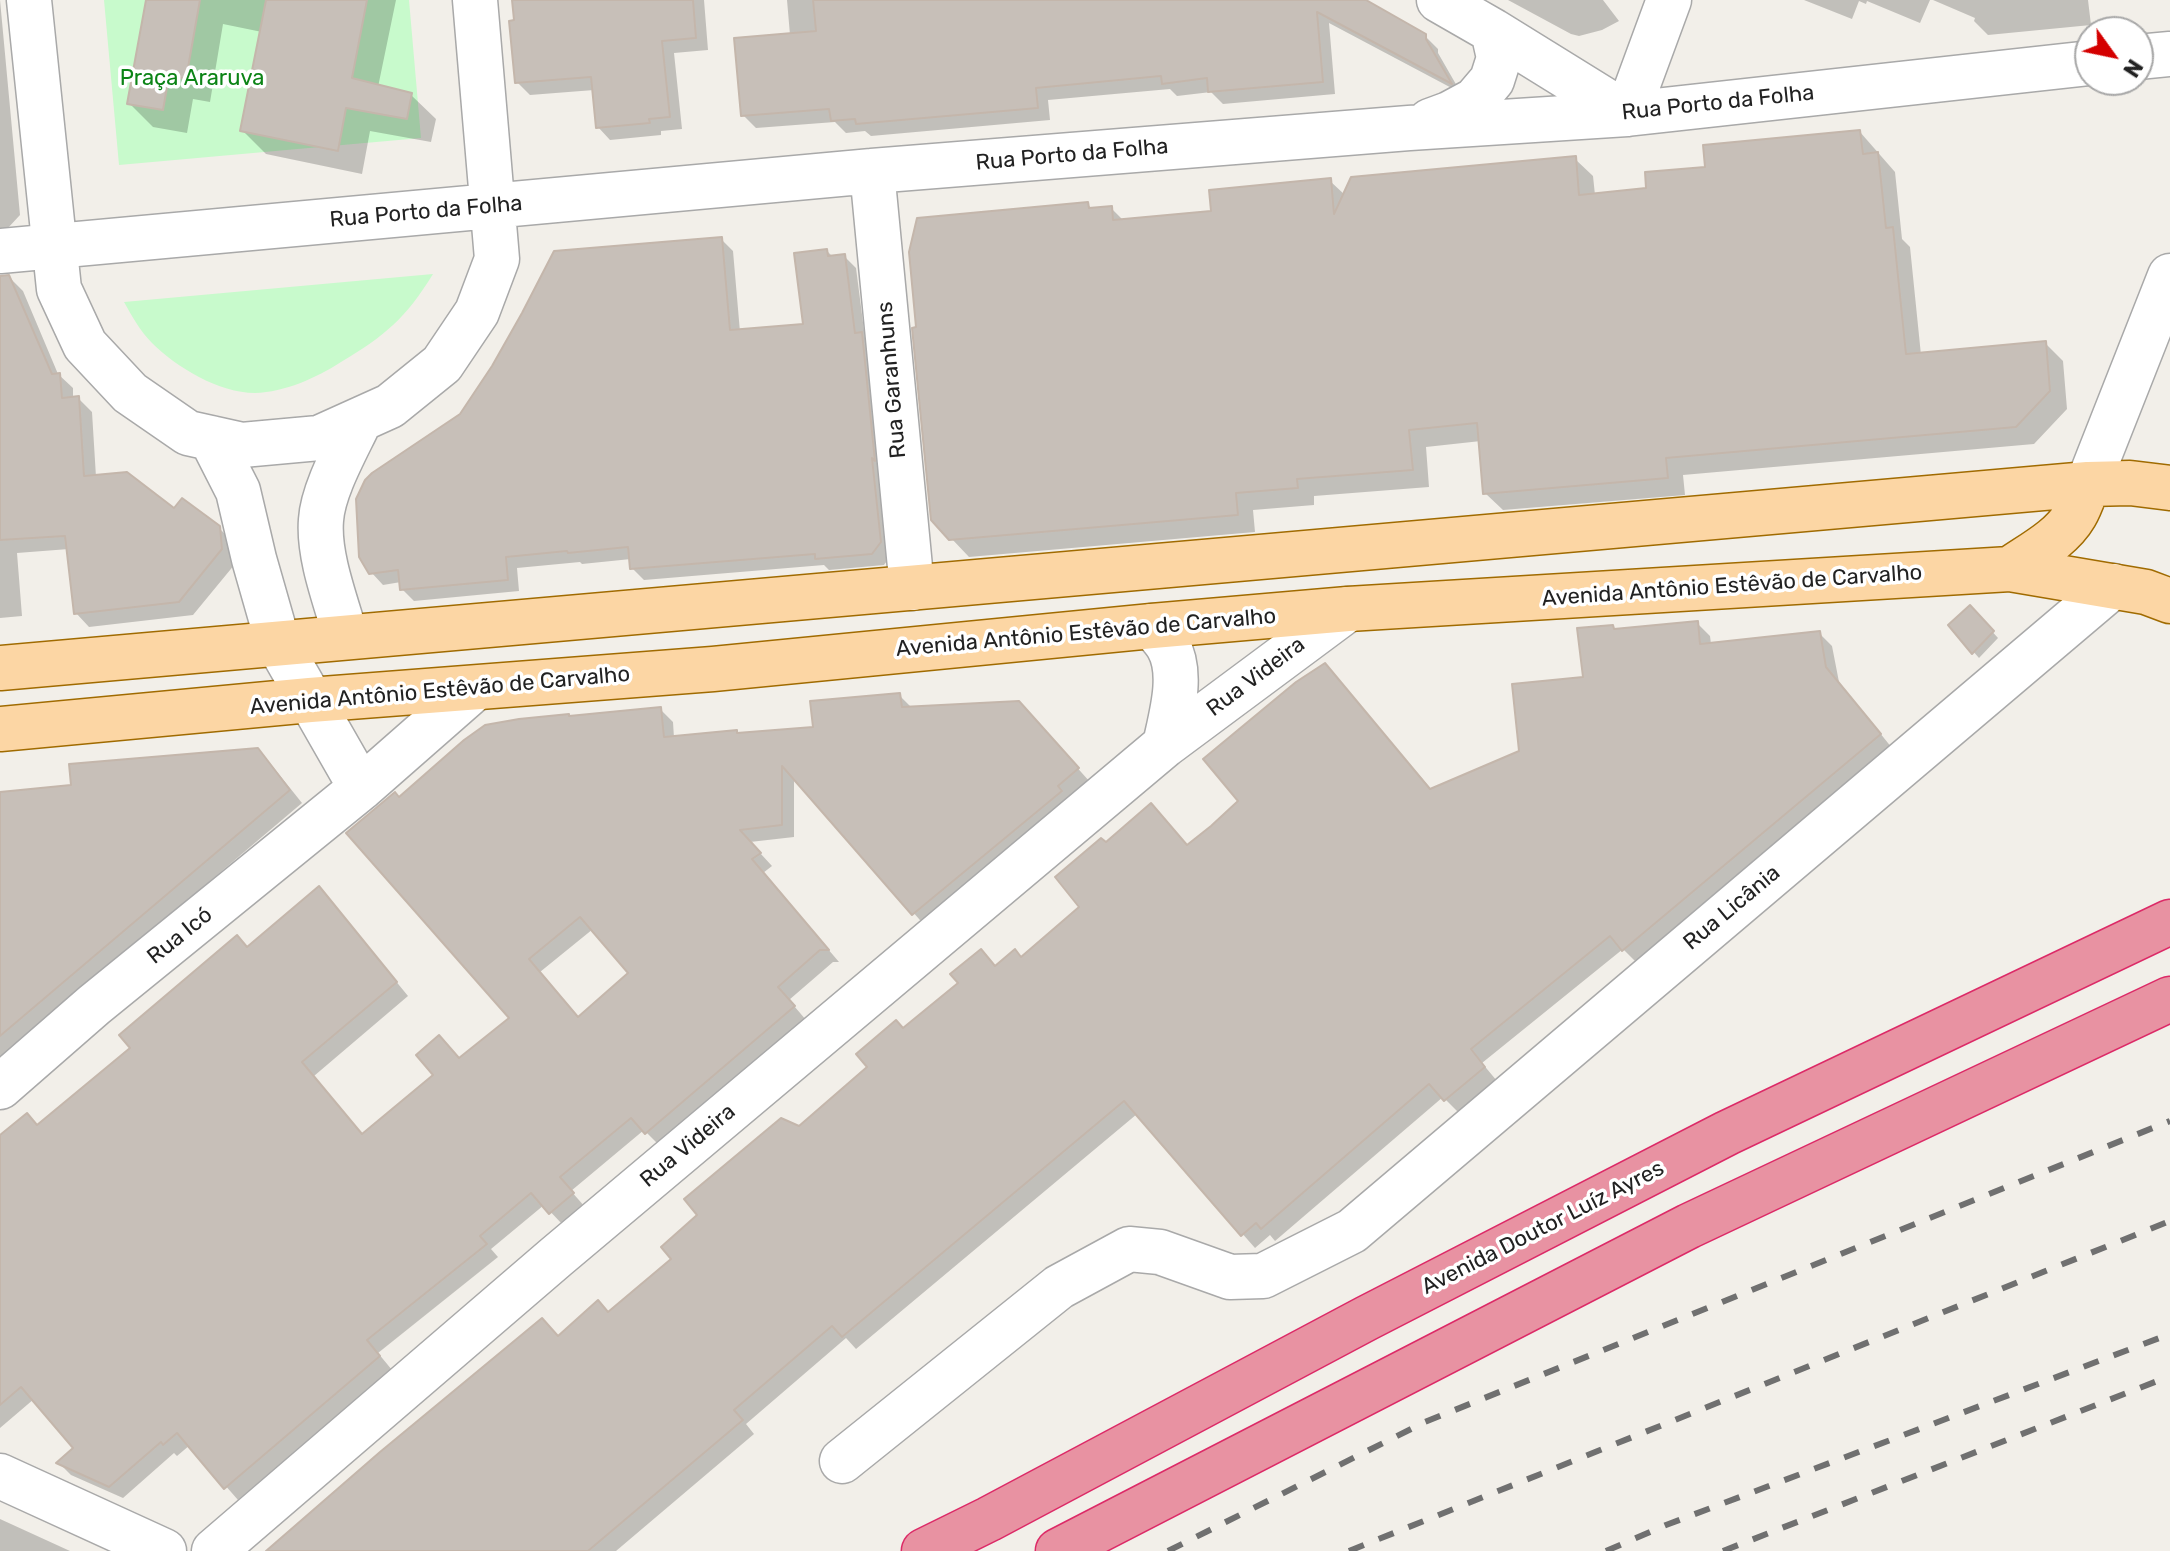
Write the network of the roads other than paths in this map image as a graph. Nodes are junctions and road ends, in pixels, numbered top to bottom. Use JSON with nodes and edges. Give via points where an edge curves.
{"nodes":[{"id":1,"x":29,"y":0,"type":"edge"},
{"id":2,"x":475,"y":0,"type":"edge"},
{"id":3,"x":1439,"y":0,"type":"edge"},
{"id":4,"x":1669,"y":0,"type":"edge"},
{"id":5,"x":1493,"y":31,"type":"junction"},
{"id":6,"x":2074,"y":65,"type":"edge"},
{"id":7,"x":1627,"y":114,"type":"junction"},
{"id":8,"x":1409,"y":128,"type":"junction"},
{"id":9,"x":872,"y":171,"type":"junction"},
{"id":10,"x":493,"y":206,"type":"junction"},
{"id":11,"x":53,"y":246,"type":"junction"},
{"id":12,"x":0,"y":251,"type":"edge"},
{"id":13,"x":2170,"y":276,"type":"edge"},
{"id":14,"x":360,"y":420,"type":"junction"},
{"id":15,"x":211,"y":438,"type":"junction"},
{"id":16,"x":2088,"y":484,"type":"junction"},
{"id":17,"x":2170,"y":488,"type":"edge"},
{"id":18,"x":2010,"y":569,"type":"junction"},
{"id":19,"x":2113,"y":586,"type":"junction"},
{"id":20,"x":912,"y":588,"type":"junction"},
{"id":21,"x":2170,"y":601,"type":"edge"},
{"id":22,"x":1348,"y":609,"type":"junction"},
{"id":23,"x":1152,"y":626,"type":"junction"},
{"id":24,"x":346,"y":637,"type":"junction"},
{"id":25,"x":278,"y":643,"type":"junction"},
{"id":26,"x":0,"y":668,"type":"edge"},
{"id":27,"x":475,"y":688,"type":"junction"},
{"id":28,"x":310,"y":700,"type":"junction"},
{"id":29,"x":0,"y":729,"type":"edge"},
{"id":30,"x":1165,"y":745,"type":"junction"},
{"id":31,"x":361,"y":788,"type":"junction"},
{"id":32,"x":2170,"y":922,"type":"edge"},
{"id":33,"x":2170,"y":999,"type":"edge"},
{"id":34,"x":0,"y":1087,"type":"edge"},
{"id":35,"x":842,"y":1461,"type":"dead end"},
{"id":36,"x":0,"y":1476,"type":"edge"},
{"id":37,"x":164,"y":1551,"type":"edge"},
{"id":38,"x":214,"y":1551,"type":"edge"},
{"id":39,"x":924,"y":1551,"type":"edge"},
{"id":40,"x":1058,"y":1551,"type":"edge"}],
"edges":[{"from":1,"to":11,"type":"street"},
{"from":2,"to":10,"type":"street"},
{"from":3,"to":5,"type":"street"},
{"from":4,"to":7,"type":"street"},
{"from":5,"to":7,"type":"street"},
{"from":5,"to":8,"type":"street","via":[[1499,58],[1492,80],[1475,100]]},
{"from":6,"to":7,"type":"street","name":"Rua Porto da Folha"},
{"from":7,"to":8,"type":"street","name":"Rua Porto da Folha"},
{"from":8,"to":9,"type":"street","name":"Rua Porto da Folha"},
{"from":9,"to":10,"type":"street","name":"Rua Porto da Folha"},
{"from":9,"to":20,"type":"street","name":"Rua Garanhuns"},
{"from":10,"to":11,"type":"street","name":"Rua Porto da Folha"},
{"from":10,"to":14,"type":"street","via":[[497,259],[477,312],[442,364],[390,406]]},
{"from":11,"to":12,"type":"street","name":"Rua Porto da Folha"},
{"from":11,"to":15,"type":"street","via":[[59,289],[85,345],[130,393],[188,433]]},
{"from":13,"to":16,"type":"street"},
{"from":14,"to":15,"type":"street","via":[[319,438],[242,445]]},
{"from":14,"to":24,"type":"street","via":[[332,479],[321,519],[325,567]]},
{"from":15,"to":25,"type":"street","via":[[238,491]]},
{"from":16,"to":17,"type":"main road"},
{"from":16,"to":18,"type":"main road","via":[[2064,529]]},
{"from":16,"to":20,"type":"main road"},
{"from":18,"to":19,"type":"main road","name":"Avenida Antônio Estêvão de Carvalho"},
{"from":18,"to":22,"type":"main road","name":"Avenida Antônio Estêvão de Carvalho"},
{"from":19,"to":21,"type":"main road","name":"Avenida Antônio Estêvão de Carvalho"},
{"from":19,"to":35,"type":"street","name":"Rua Licânia","via":[[1352,1231],[1263,1276],[1230,1277],[1160,1252],[1129,1249],[1059,1287]]},
{"from":20,"to":24,"type":"main road"},
{"from":22,"to":23,"type":"main road","name":"Avenida Antônio Estêvão de Carvalho"},
{"from":22,"to":30,"type":"street","name":"Rua Videira"},
{"from":23,"to":27,"type":"main road","name":"Avenida Antônio Estêvão de Carvalho"},
{"from":23,"to":30,"type":"street","name":"Rua Videira","via":[[1169,647],[1176,675]]},
{"from":24,"to":25,"type":"main road"},
{"from":25,"to":26,"type":"main road"},
{"from":25,"to":28,"type":"street"},
{"from":27,"to":28,"type":"main road","name":"Avenida Antônio Estêvão de Carvalho"},
{"from":27,"to":31,"type":"street","name":"Rua Icó"},
{"from":28,"to":29,"type":"main road","name":"Avenida Antônio Estêvão de Carvalho"},
{"from":28,"to":31,"type":"street"},
{"from":30,"to":38,"type":"street","name":"Rua Videira"},
{"from":31,"to":34,"type":"street","name":"Rua Icó"},
{"from":32,"to":39,"type":"highway","name":"Avenida Doutor Luíz Ayres","via":[[1727,1133]]},
{"from":33,"to":40,"type":"highway","via":[[1689,1226]]},
{"from":36,"to":37,"type":"street"}]}
